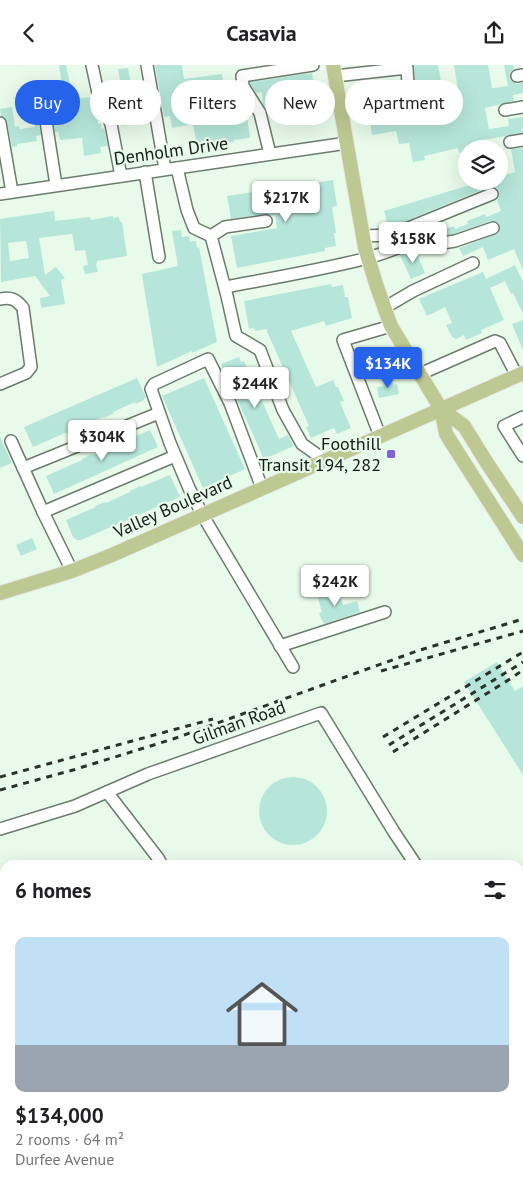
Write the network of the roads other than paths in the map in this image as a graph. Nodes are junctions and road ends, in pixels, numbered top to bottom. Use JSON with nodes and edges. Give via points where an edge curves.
{"nodes":[{"id":1,"x":92,"y":65,"type":"edge"},
{"id":2,"x":147,"y":65,"type":"edge"},
{"id":3,"x":314,"y":65,"type":"edge"},
{"id":4,"x":334,"y":71,"type":"edge"},
{"id":5,"x":523,"y":107,"type":"edge"},
{"id":6,"x":505,"y":109,"type":"dead end"},
{"id":7,"x":341,"y":111,"type":"junction"},
{"id":8,"x":0,"y":123,"type":"edge"},
{"id":9,"x":47,"y":125,"type":"edge"},
{"id":10,"x":523,"y":140,"type":"edge"},
{"id":11,"x":510,"y":142,"type":"dead end"},
{"id":12,"x":347,"y":143,"type":"junction"},
{"id":13,"x":270,"y":154,"type":"junction"},
{"id":14,"x":171,"y":169,"type":"junction"},
{"id":15,"x":145,"y":173,"type":"junction"},
{"id":16,"x":121,"y":176,"type":"junction"},
{"id":17,"x":56,"y":185,"type":"junction"},
{"id":18,"x":12,"y":192,"type":"junction"},
{"id":19,"x":0,"y":194,"type":"edge"},
{"id":20,"x":492,"y":194,"type":"dead end"},
{"id":21,"x":266,"y":221,"type":"dead end"},
{"id":22,"x":494,"y":228,"type":"dead end"},
{"id":23,"x":211,"y":236,"type":"junction"},
{"id":24,"x":363,"y":236,"type":"junction"},
{"id":25,"x":159,"y":257,"type":"dead end"},
{"id":26,"x":368,"y":258,"type":"junction"},
{"id":27,"x":473,"y":263,"type":"dead end"},
{"id":28,"x":224,"y":287,"type":"junction"},
{"id":29,"x":0,"y":299,"type":"edge"},
{"id":30,"x":384,"y":308,"type":"junction"},
{"id":31,"x":391,"y":326,"type":"junction"},
{"id":32,"x":420,"y":374,"type":"junction"},
{"id":33,"x":520,"y":374,"type":"edge"},
{"id":34,"x":0,"y":385,"type":"edge"},
{"id":35,"x":441,"y":409,"type":"junction"},
{"id":36,"x":159,"y":413,"type":"junction"},
{"id":37,"x":523,"y":417,"type":"edge"},
{"id":38,"x":380,"y":436,"type":"junction"},
{"id":39,"x":11,"y":441,"type":"dead end"},
{"id":40,"x":175,"y":456,"type":"junction"},
{"id":41,"x":523,"y":456,"type":"edge"},
{"id":42,"x":326,"y":461,"type":"junction"},
{"id":43,"x":23,"y":468,"type":"junction"},
{"id":44,"x":262,"y":488,"type":"junction"},
{"id":45,"x":42,"y":512,"type":"junction"},
{"id":46,"x":203,"y":516,"type":"junction"},
{"id":47,"x":523,"y":517,"type":"edge"},
{"id":48,"x":523,"y":555,"type":"edge"},
{"id":49,"x":72,"y":571,"type":"junction"},
{"id":50,"x":0,"y":593,"type":"edge"},
{"id":51,"x":385,"y":612,"type":"dead end"},
{"id":52,"x":280,"y":646,"type":"junction"},
{"id":53,"x":293,"y":667,"type":"dead end"},
{"id":54,"x":107,"y":792,"type":"junction"},
{"id":55,"x":0,"y":829,"type":"edge"},
{"id":56,"x":159,"y":860,"type":"edge"},
{"id":57,"x":413,"y":860,"type":"edge"}],
"edges":[{"from":1,"to":16,"type":"street","via":[[98,93],[111,124]]},
{"from":2,"to":14,"type":"street"},
{"from":3,"to":13,"type":"street","via":[[242,76],[243,86],[260,113]]},
{"from":4,"to":7,"type":"main road"},
{"from":4,"to":7,"type":"street","via":[[407,68],[409,100]]},
{"from":5,"to":6,"type":"street"},
{"from":7,"to":12,"type":"main road"},
{"from":8,"to":18,"type":"street"},
{"from":9,"to":17,"type":"street"},
{"from":10,"to":11,"type":"street"},
{"from":12,"to":13,"type":"street","name":"Denholm Drive"},
{"from":12,"to":24,"type":"main road"},
{"from":13,"to":14,"type":"street","name":"Denholm Drive"},
{"from":14,"to":15,"type":"street","name":"Denholm Drive"},
{"from":14,"to":23,"type":"street","via":[[194,228]]},
{"from":15,"to":16,"type":"street","name":"Denholm Drive"},
{"from":15,"to":25,"type":"street"},
{"from":16,"to":17,"type":"street","name":"Denholm Drive"},
{"from":17,"to":18,"type":"street","name":"Denholm Drive"},
{"from":18,"to":19,"type":"street","name":"Denholm Drive"},
{"from":20,"to":24,"type":"street","via":[[390,235]]},
{"from":21,"to":23,"type":"street","via":[[225,227]]},
{"from":22,"to":26,"type":"street","via":[[442,243],[430,236]]},
{"from":23,"to":28,"type":"street"},
{"from":24,"to":26,"type":"main road"},
{"from":26,"to":28,"type":"street"},
{"from":26,"to":30,"type":"main road"},
{"from":27,"to":30,"type":"street"},
{"from":28,"to":42,"type":"street","via":[[236,336],[260,350],[283,410],[302,444]]},
{"from":29,"to":34,"type":"street","via":[[17,301],[23,308],[31,367],[26,373]]},
{"from":30,"to":31,"type":"main road"},
{"from":31,"to":32,"type":"main road"},
{"from":31,"to":38,"type":"street","via":[[343,340]]},
{"from":32,"to":33,"type":"street","via":[[495,341],[500,343]]},
{"from":32,"to":35,"type":"main road"},
{"from":33,"to":35,"type":"main road","name":"Valley Boulevard"},
{"from":35,"to":38,"type":"main road","name":"Valley Boulevard"},
{"from":35,"to":47,"type":"main road","via":[[464,426]]},
{"from":35,"to":48,"type":"main road","via":[[446,434]]},
{"from":36,"to":40,"type":"street"},
{"from":36,"to":43,"type":"street"},
{"from":36,"to":44,"type":"street","via":[[150,389],[154,384],[208,359],[230,403]]},
{"from":37,"to":41,"type":"street","via":[[504,426]]},
{"from":38,"to":42,"type":"main road","name":"Valley Boulevard"},
{"from":39,"to":43,"type":"street"},
{"from":40,"to":45,"type":"street"},
{"from":40,"to":46,"type":"street"},
{"from":42,"to":44,"type":"main road","name":"Valley Boulevard"},
{"from":43,"to":45,"type":"street"},
{"from":44,"to":46,"type":"main road","name":"Valley Boulevard"},
{"from":45,"to":49,"type":"street"},
{"from":46,"to":49,"type":"main road","name":"Valley Boulevard"},
{"from":46,"to":52,"type":"street"},
{"from":49,"to":50,"type":"main road","name":"Valley Boulevard"},
{"from":51,"to":52,"type":"street"},
{"from":52,"to":53,"type":"street"},
{"from":54,"to":55,"type":"street","name":"Gilman Road","via":[[75,806]]},
{"from":54,"to":56,"type":"street"},
{"from":54,"to":57,"type":"street","name":"Gilman Road","via":[[321,713]]}]}
